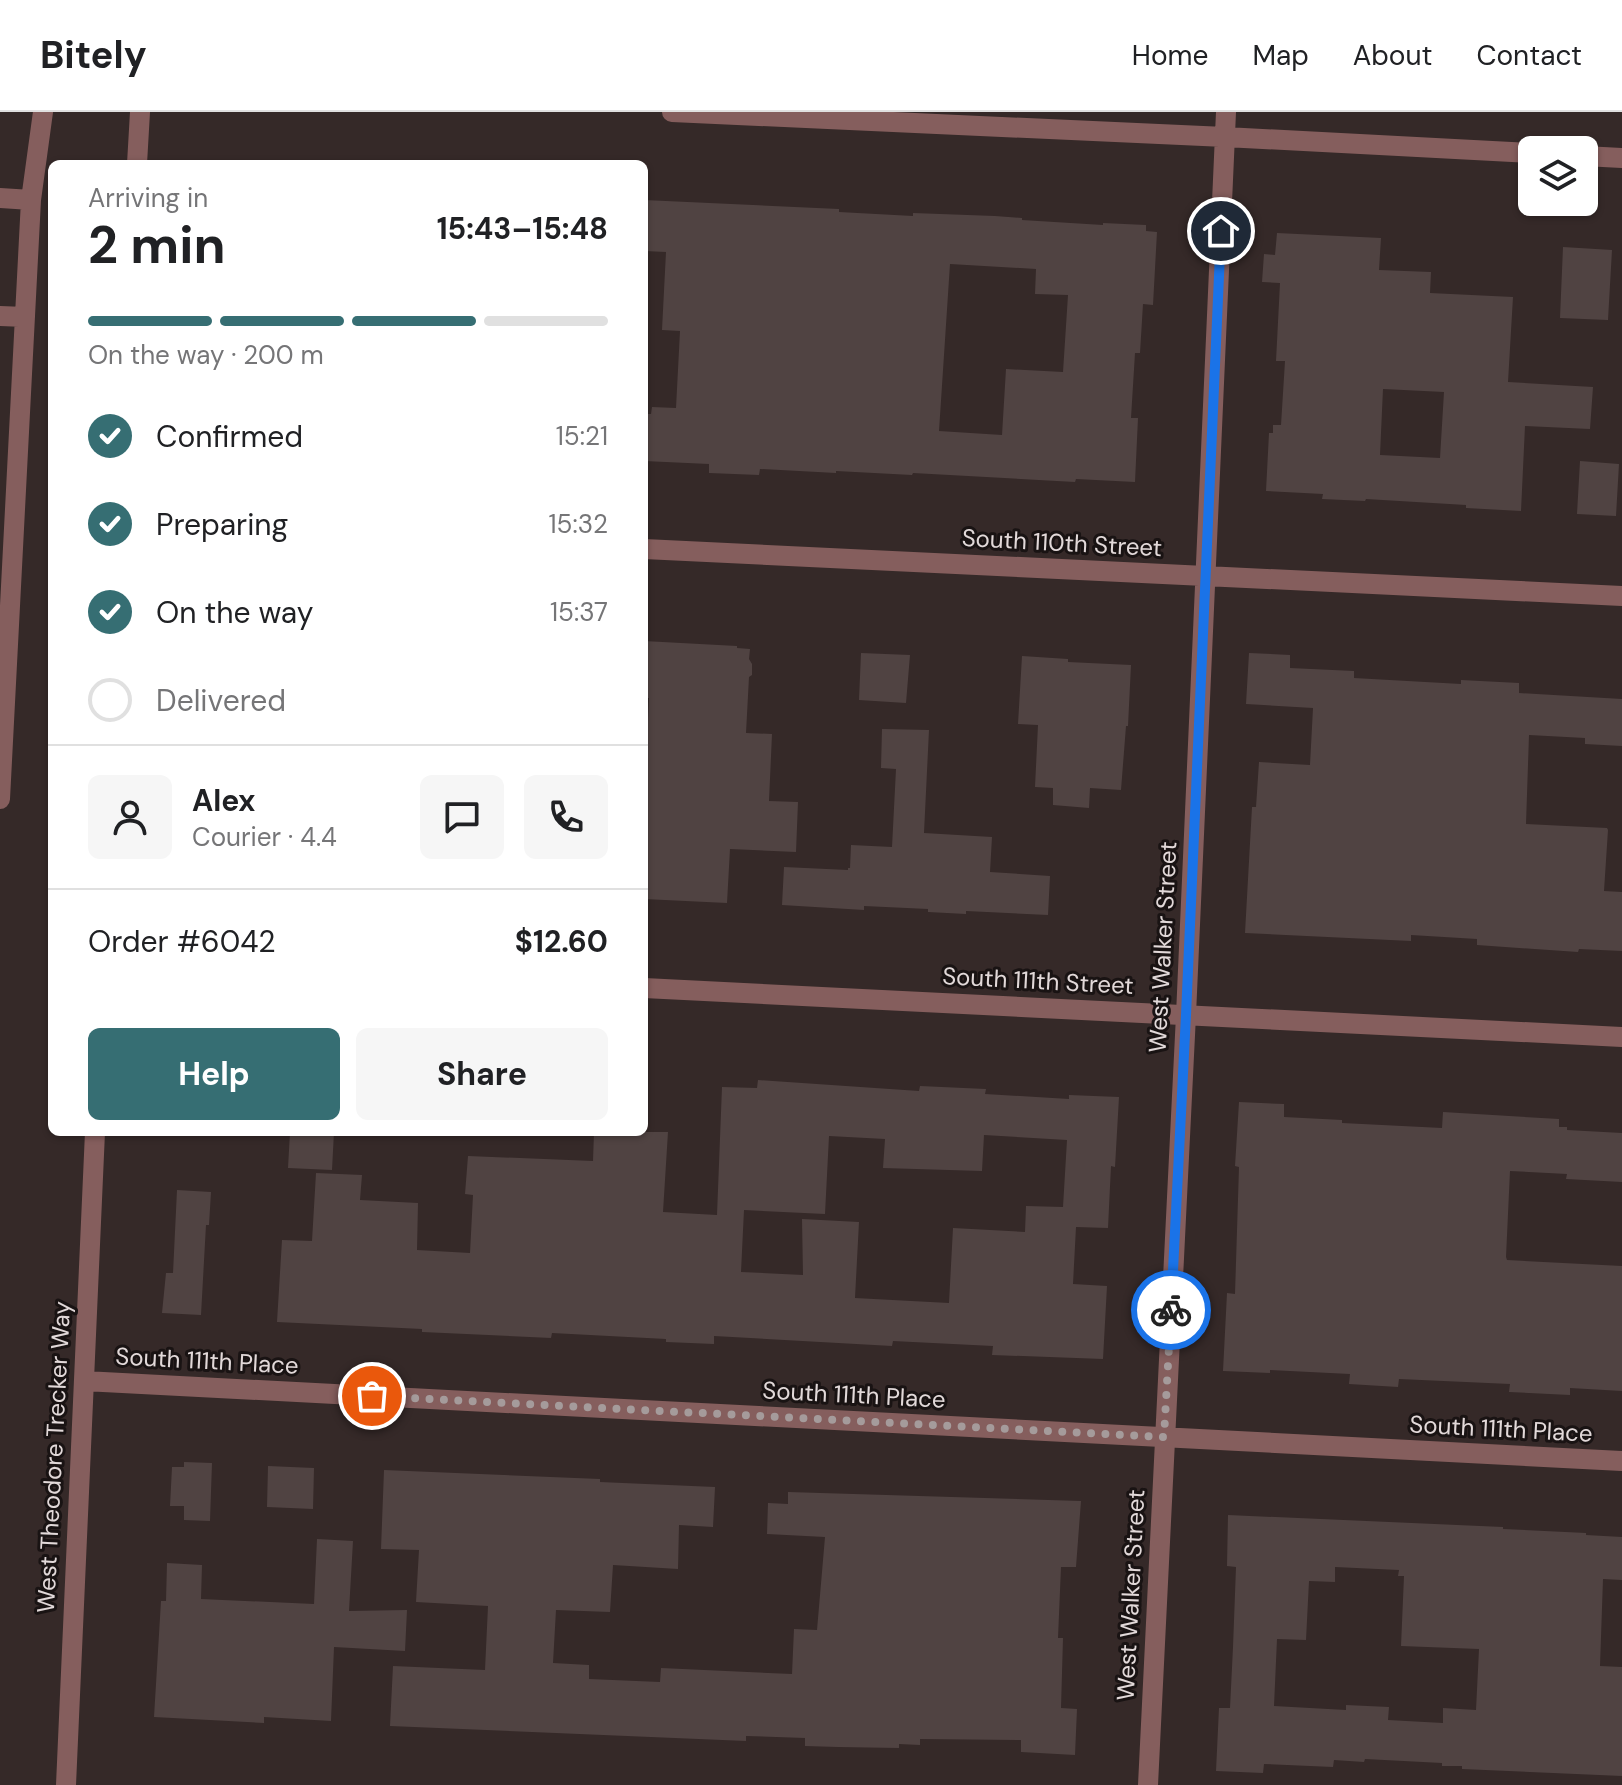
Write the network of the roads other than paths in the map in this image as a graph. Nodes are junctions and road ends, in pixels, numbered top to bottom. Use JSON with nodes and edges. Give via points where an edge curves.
{"nodes":[{"id":1,"x":43,"y":112,"type":"edge"},
{"id":2,"x":140,"y":112,"type":"edge"},
{"id":3,"x":672,"y":112,"type":"edge"},
{"id":4,"x":1226,"y":112,"type":"edge"},
{"id":5,"x":1225,"y":137,"type":"junction"},
{"id":6,"x":1518,"y":152,"type":"edge"},
{"id":7,"x":1598,"y":157,"type":"edge"},
{"id":8,"x":1622,"y":158,"type":"edge"},
{"id":9,"x":137,"y":160,"type":"edge"},
{"id":10,"x":0,"y":198,"type":"edge"},
{"id":11,"x":31,"y":200,"type":"junction"},
{"id":12,"x":0,"y":316,"type":"edge"},
{"id":13,"x":25,"y":317,"type":"junction"},
{"id":14,"x":648,"y":549,"type":"edge"},
{"id":15,"x":1205,"y":576,"type":"junction"},
{"id":16,"x":1622,"y":596,"type":"edge"},
{"id":17,"x":1,"y":758,"type":"edge"},
{"id":18,"x":0,"y":799,"type":"edge"},
{"id":19,"x":648,"y":988,"type":"edge"},
{"id":20,"x":1186,"y":1015,"type":"junction"},
{"id":21,"x":1622,"y":1037,"type":"edge"},
{"id":22,"x":95,"y":1136,"type":"edge"},
{"id":23,"x":84,"y":1381,"type":"junction"},
{"id":24,"x":1164,"y":1437,"type":"junction"},
{"id":25,"x":1622,"y":1461,"type":"edge"},
{"id":26,"x":66,"y":1785,"type":"edge"},
{"id":27,"x":1148,"y":1785,"type":"edge"}],
"edges":[{"from":1,"to":11,"type":"street"},
{"from":2,"to":9,"type":"street"},
{"from":3,"to":5,"type":"street"},
{"from":4,"to":5,"type":"street","name":"West Walker Street"},
{"from":5,"to":6,"type":"street"},
{"from":5,"to":15,"type":"street","name":"West Walker Street"},
{"from":7,"to":8,"type":"street"},
{"from":10,"to":11,"type":"street"},
{"from":11,"to":13,"type":"street"},
{"from":12,"to":13,"type":"street"},
{"from":13,"to":17,"type":"street"},
{"from":14,"to":15,"type":"street","name":"South 110th Street"},
{"from":15,"to":16,"type":"street","name":"South 110th Street"},
{"from":15,"to":20,"type":"street","name":"West Walker Street"},
{"from":17,"to":18,"type":"street"},
{"from":19,"to":20,"type":"street","name":"South 111th Street"},
{"from":20,"to":21,"type":"street","name":"South 111th Street"},
{"from":20,"to":24,"type":"street","name":"West Walker Street"},
{"from":22,"to":23,"type":"street","name":"West Theodore Trecker Way"},
{"from":23,"to":24,"type":"street","name":"South 111th Place"},
{"from":23,"to":26,"type":"street","name":"West Theodore Trecker Way"},
{"from":24,"to":25,"type":"street","name":"South 111th Place"},
{"from":24,"to":27,"type":"street","name":"West Walker Street"}]}
